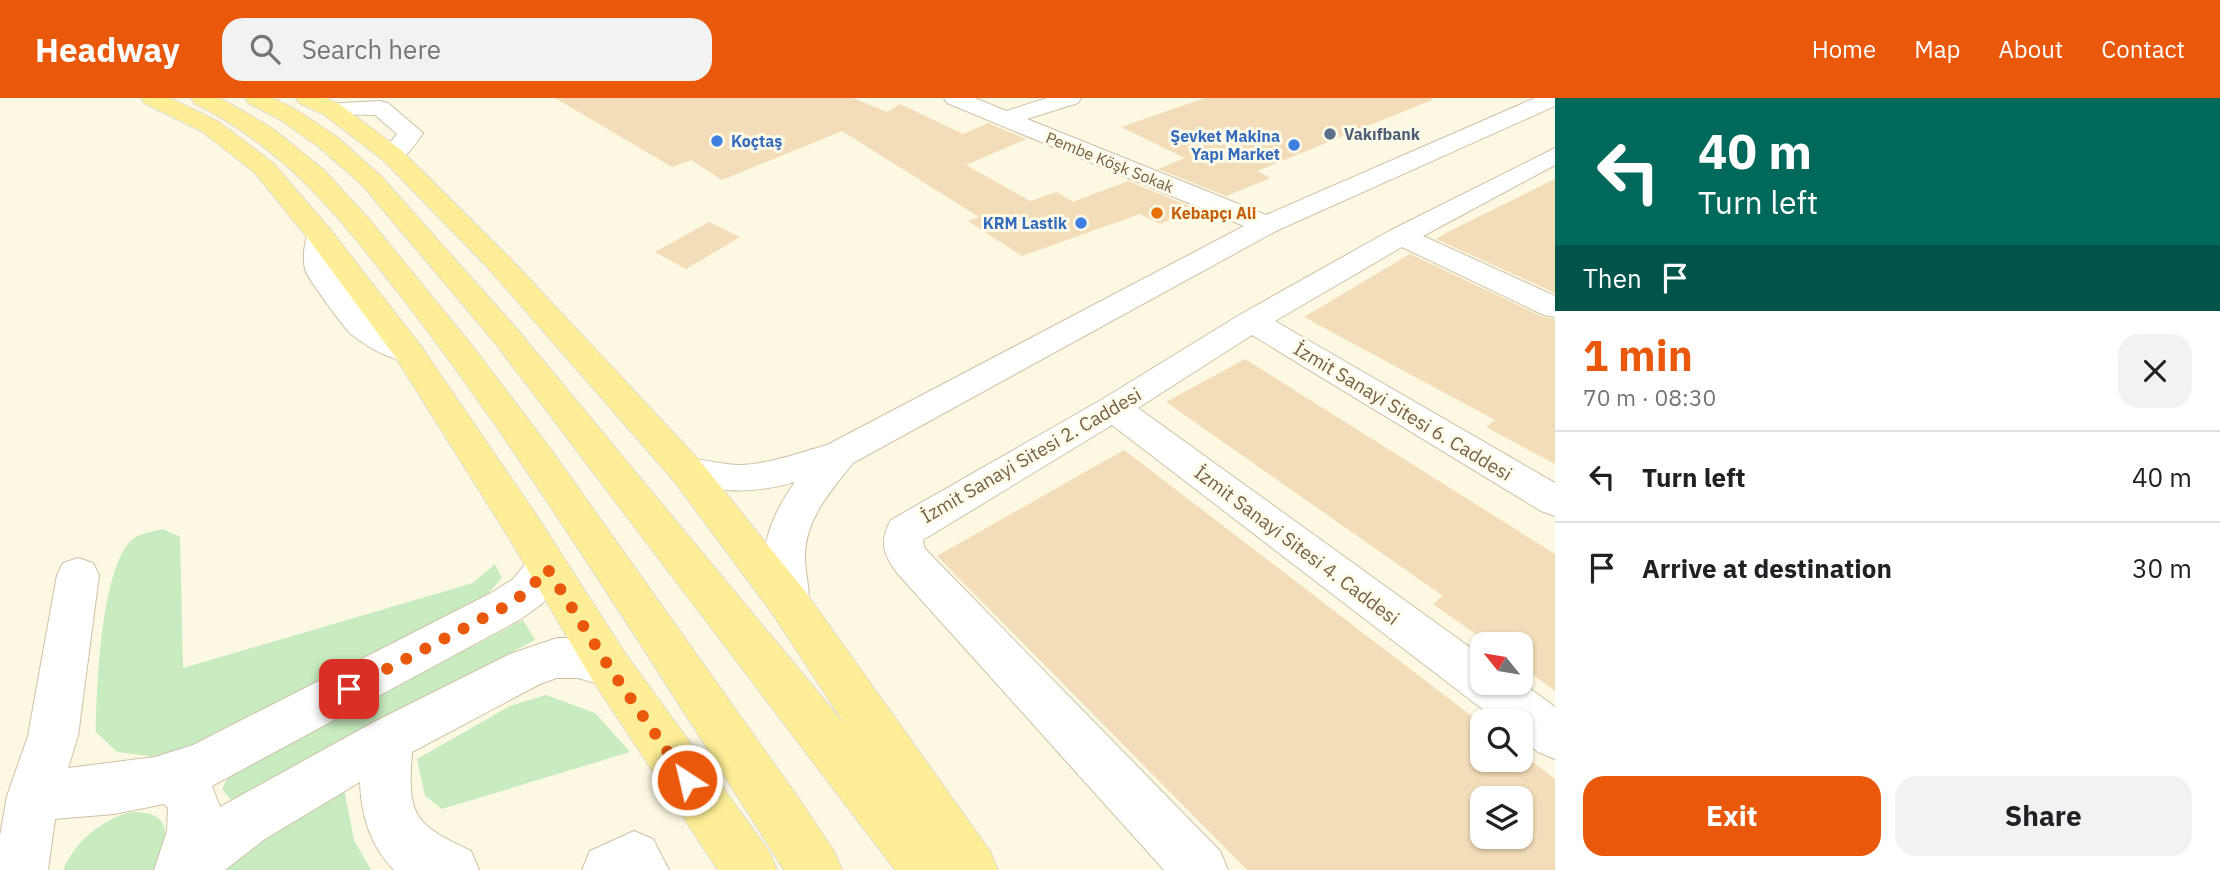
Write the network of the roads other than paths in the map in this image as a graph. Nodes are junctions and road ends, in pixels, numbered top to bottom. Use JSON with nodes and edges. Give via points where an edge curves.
{"nodes":[{"id":1,"x":152,"y":98,"type":"edge"},
{"id":2,"x":202,"y":98,"type":"edge"},
{"id":3,"x":256,"y":98,"type":"edge"},
{"id":4,"x":955,"y":98,"type":"edge"},
{"id":5,"x":1070,"y":98,"type":"edge"},
{"id":6,"x":1554,"y":98,"type":"edge"},
{"id":7,"x":319,"y":104,"type":"edge"},
{"id":8,"x":1004,"y":119,"type":"junction"},
{"id":9,"x":1548,"y":165,"type":"edge"},
{"id":10,"x":1266,"y":225,"type":"junction"},
{"id":11,"x":1401,"y":236,"type":"junction"},
{"id":12,"x":1555,"y":308,"type":"edge"},
{"id":13,"x":1252,"y":321,"type":"junction"},
{"id":14,"x":1112,"y":408,"type":"junction"},
{"id":15,"x":840,"y":454,"type":"junction"},
{"id":16,"x":687,"y":471,"type":"junction"},
{"id":17,"x":1555,"y":501,"type":"edge"},
{"id":18,"x":547,"y":568,"type":"junction"},
{"id":19,"x":78,"y":575,"type":"dead end"},
{"id":20,"x":789,"y":603,"type":"junction"},
{"id":21,"x":609,"y":667,"type":"junction"},
{"id":22,"x":1470,"y":672,"type":"edge"},
{"id":23,"x":1500,"y":695,"type":"edge"},
{"id":24,"x":1555,"y":736,"type":"edge"},
{"id":25,"x":389,"y":739,"type":"junction"},
{"id":26,"x":171,"y":776,"type":"junction"},
{"id":27,"x":33,"y":796,"type":"junction"},
{"id":28,"x":21,"y":870,"type":"edge"},
{"id":29,"x":181,"y":870,"type":"edge"},
{"id":30,"x":452,"y":870,"type":"edge"},
{"id":31,"x":609,"y":870,"type":"edge"},
{"id":32,"x":642,"y":870,"type":"edge"},
{"id":33,"x":750,"y":870,"type":"edge"},
{"id":34,"x":815,"y":870,"type":"edge"},
{"id":35,"x":929,"y":870,"type":"edge"},
{"id":36,"x":971,"y":870,"type":"edge"},
{"id":37,"x":1201,"y":870,"type":"edge"}],
"edges":[{"from":1,"to":18,"type":"main road","via":[[211,127],[264,168],[409,353]]},
{"from":2,"to":34,"type":"main road","via":[[280,142],[330,188],[472,365],[685,670]]},
{"from":3,"to":35,"type":"main road","via":[[328,142],[404,217],[506,336]]},
{"from":4,"to":8,"type":"street","name":"Pembe Köşk Sokak"},
{"from":5,"to":8,"type":"street"},
{"from":6,"to":10,"type":"street"},
{"from":7,"to":16,"type":"main road","via":[[392,155],[500,264]]},
{"from":8,"to":10,"type":"street","name":"Pembe Köşk Sokak"},
{"from":9,"to":11,"type":"street","name":"İzmit Sanayi Sitesi 2. Caddesi"},
{"from":10,"to":15,"type":"street"},
{"from":11,"to":12,"type":"street"},
{"from":11,"to":13,"type":"street","name":"İzmit Sanayi Sitesi 2. Caddesi"},
{"from":13,"to":14,"type":"street","name":"İzmit Sanayi Sitesi 2. Caddesi"},
{"from":13,"to":17,"type":"street","name":"İzmit Sanayi Sitesi 6. Caddesi"},
{"from":14,"to":22,"type":"street","name":"İzmit Sanayi Sitesi 4. Caddesi"},
{"from":14,"to":37,"type":"street","name":"İzmit Sanayi Sitesi 2. Caddesi","via":[[918,521],[901,541],[915,566]]},
{"from":15,"to":16,"type":"street","via":[[748,479]]},
{"from":15,"to":20,"type":"street","via":[[789,526],[784,555]]},
{"from":16,"to":20,"type":"main road"},
{"from":18,"to":21,"type":"main road"},
{"from":18,"to":26,"type":"street","via":[[528,591],[506,606],[204,765]]},
{"from":19,"to":27,"type":"street","via":[[54,736]]},
{"from":20,"to":36,"type":"main road"},
{"from":21,"to":25,"type":"street","via":[[578,658],[557,658],[526,668]]},
{"from":21,"to":33,"type":"main road"},
{"from":23,"to":24,"type":"street","name":"İzmit Sanayi Sitesi 4. Caddesi"},
{"from":25,"to":29,"type":"street","via":[[246,820]]},
{"from":25,"to":30,"type":"street","via":[[384,782],[391,822],[412,850]]},
{"from":26,"to":27,"type":"street","via":[[114,789]]},
{"from":26,"to":29,"type":"street","via":[[190,794],[194,813],[193,834]]},
{"from":27,"to":28,"type":"street"},
{"from":31,"to":32,"type":"street","via":[[634,858]]}]}
